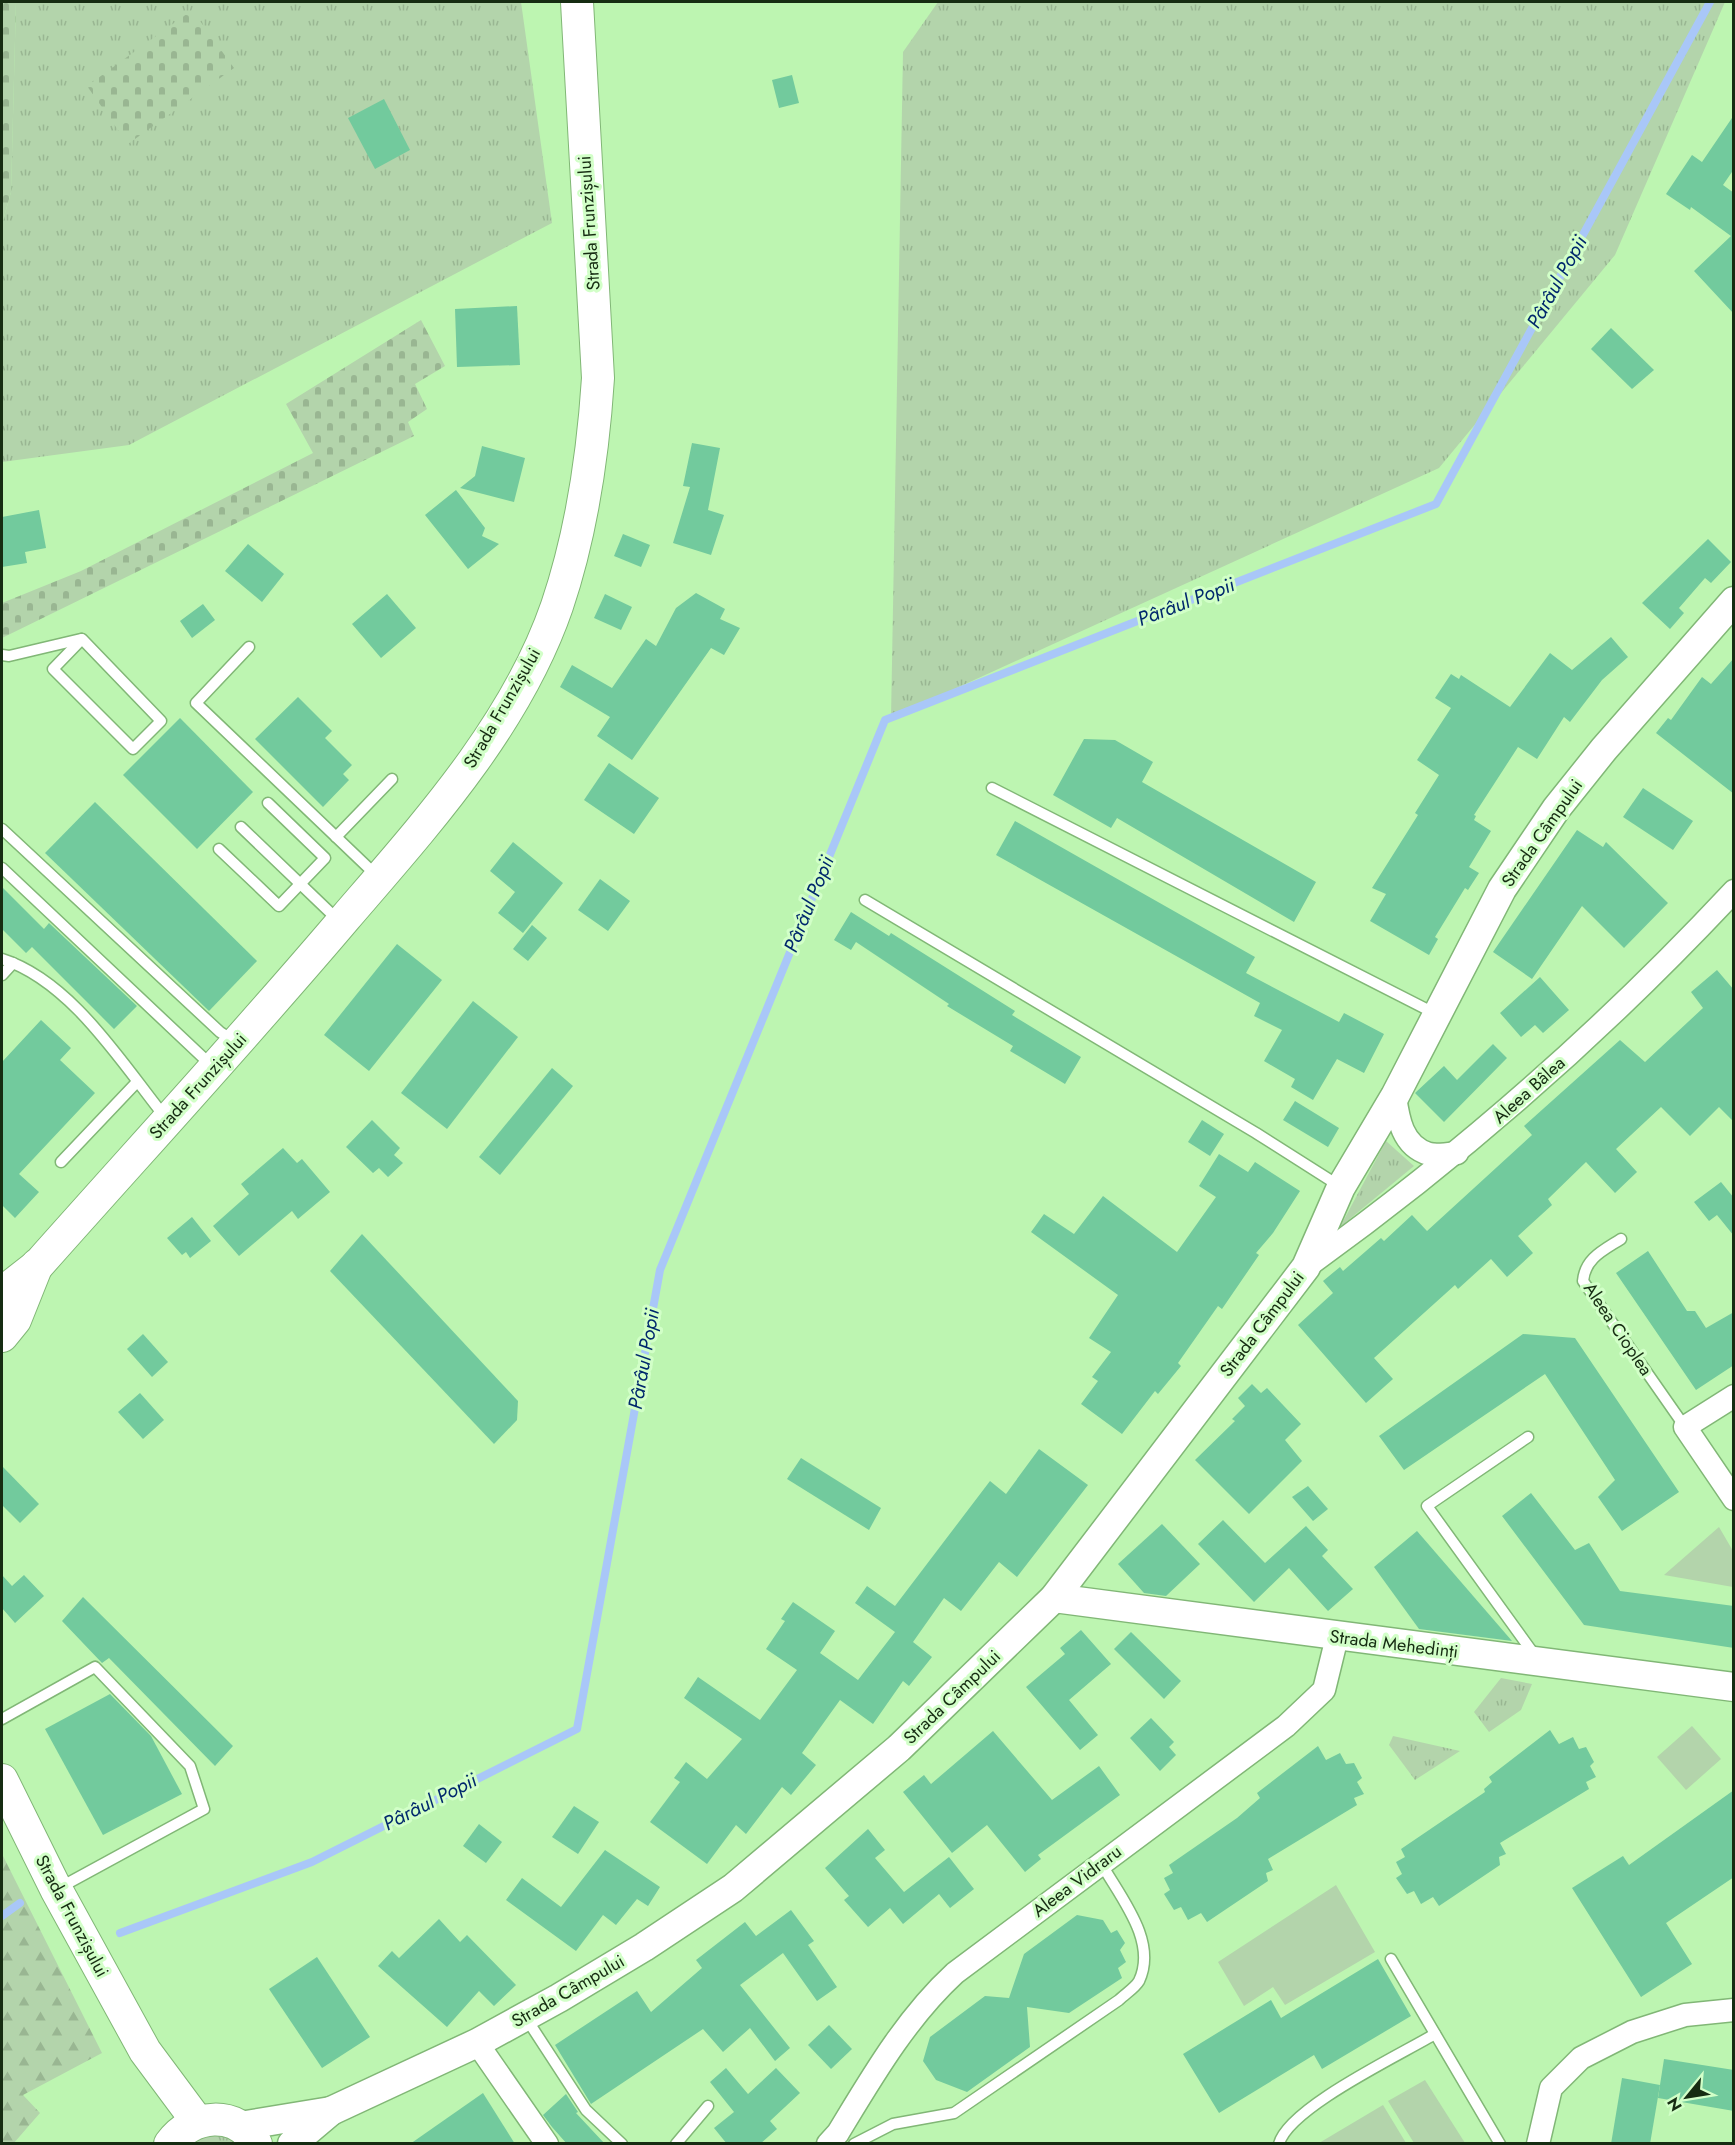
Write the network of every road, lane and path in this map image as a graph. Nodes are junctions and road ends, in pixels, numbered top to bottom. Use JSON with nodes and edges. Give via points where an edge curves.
{"nodes":[{"id":1,"x":577,"y":2,"type":"edge"},
{"id":2,"x":1734,"y":601,"type":"edge"},
{"id":3,"x":82,"y":639,"type":"junction"},
{"id":4,"x":249,"y":647,"type":"dead end"},
{"id":5,"x":2,"y":655,"type":"edge"},
{"id":6,"x":392,"y":779,"type":"dead end"},
{"id":7,"x":992,"y":788,"type":"dead end"},
{"id":8,"x":268,"y":803,"type":"dead end"},
{"id":9,"x":241,"y":827,"type":"dead end"},
{"id":10,"x":2,"y":829,"type":"edge"},
{"id":11,"x":336,"y":837,"type":"junction"},
{"id":12,"x":219,"y":849,"type":"dead end"},
{"id":13,"x":2,"y":868,"type":"edge"},
{"id":14,"x":379,"y":878,"type":"junction"},
{"id":15,"x":301,"y":884,"type":"junction"},
{"id":16,"x":1734,"y":891,"type":"edge"},
{"id":17,"x":865,"y":900,"type":"dead end"},
{"id":18,"x":341,"y":923,"type":"junction"},
{"id":19,"x":2,"y":959,"type":"edge"},
{"id":20,"x":13,"y":963,"type":"junction"},
{"id":21,"x":2,"y":975,"type":"edge"},
{"id":22,"x":1437,"y":1014,"type":"junction"},
{"id":23,"x":237,"y":1043,"type":"junction"},
{"id":24,"x":215,"y":1068,"type":"junction"},
{"id":25,"x":137,"y":1083,"type":"junction"},
{"id":26,"x":1395,"y":1096,"type":"junction"},
{"id":27,"x":167,"y":1120,"type":"junction"},
{"id":28,"x":1457,"y":1153,"type":"junction"},
{"id":29,"x":62,"y":1162,"type":"dead end"},
{"id":30,"x":1341,"y":1187,"type":"junction"},
{"id":31,"x":1621,"y":1239,"type":"dead end"},
{"id":32,"x":38,"y":1264,"type":"junction"},
{"id":33,"x":1306,"y":1267,"type":"junction"},
{"id":34,"x":2,"y":1293,"type":"edge"},
{"id":35,"x":2,"y":1336,"type":"edge"},
{"id":36,"x":1734,"y":1396,"type":"edge"},
{"id":37,"x":1686,"y":1427,"type":"junction"},
{"id":38,"x":1528,"y":1437,"type":"dead end"},
{"id":39,"x":1734,"y":1499,"type":"edge"},
{"id":40,"x":1054,"y":1598,"type":"junction"},
{"id":41,"x":1337,"y":1637,"type":"junction"},
{"id":42,"x":1540,"y":1662,"type":"junction"},
{"id":43,"x":1734,"y":1687,"type":"edge"},
{"id":44,"x":2,"y":1719,"type":"edge"},
{"id":45,"x":2,"y":1780,"type":"edge"},
{"id":46,"x":1101,"y":1863,"type":"junction"},
{"id":47,"x":56,"y":1889,"type":"junction"},
{"id":48,"x":1391,"y":1959,"type":"dead end"},
{"id":49,"x":1734,"y":2010,"type":"edge"},
{"id":50,"x":525,"y":2016,"type":"junction"},
{"id":51,"x":1435,"y":2034,"type":"junction"},
{"id":52,"x":477,"y":2043,"type":"junction"},
{"id":53,"x":145,"y":2051,"type":"junction"},
{"id":54,"x":708,"y":2106,"type":"dead end"},
{"id":55,"x":331,"y":2111,"type":"junction"},
{"id":56,"x":197,"y":2121,"type":"junction"},
{"id":57,"x":248,"y":2134,"type":"edge"},
{"id":58,"x":171,"y":2143,"type":"edge"},
{"id":59,"x":292,"y":2144,"type":"edge"},
{"id":60,"x":547,"y":2144,"type":"edge"},
{"id":61,"x":621,"y":2144,"type":"edge"},
{"id":62,"x":676,"y":2144,"type":"edge"},
{"id":63,"x":828,"y":2144,"type":"edge"},
{"id":64,"x":854,"y":2144,"type":"edge"},
{"id":65,"x":1279,"y":2144,"type":"edge"},
{"id":66,"x":1500,"y":2144,"type":"edge"},
{"id":67,"x":1538,"y":2144,"type":"edge"}],
"edges":[{"from":1,"to":14,"type":"main road","name":"Strada Frunzișului","via":[[598,378],[590,466],[576,540],[556,608],[528,672],[476,759]]},
{"from":2,"to":22,"type":"street","name":"Strada Câmpului","via":[[1604,749],[1557,809],[1502,890]]},
{"from":3,"to":3,"type":"lane","via":[[161,721],[134,749],[53,669]]},
{"from":3,"to":5,"type":"lane"},
{"from":4,"to":11,"type":"lane","via":[[196,703]]},
{"from":6,"to":11,"type":"lane"},
{"from":7,"to":22,"type":"lane"},
{"from":8,"to":15,"type":"lane","via":[[325,858]]},
{"from":9,"to":15,"type":"lane"},
{"from":10,"to":23,"type":"lane","via":[[220,1032]]},
{"from":11,"to":14,"type":"lane"},
{"from":12,"to":15,"type":"lane","via":[[279,906]]},
{"from":13,"to":24,"type":"lane"},
{"from":14,"to":18,"type":"main road","name":"Strada Frunzișului"},
{"from":15,"to":18,"type":"lane"},
{"from":16,"to":28,"type":"street","name":"Aleea Bâlea","via":[[1575,1048]]},
{"from":17,"to":30,"type":"lane"},
{"from":18,"to":23,"type":"main road","name":"Strada Frunzișului"},
{"from":19,"to":20,"type":"lane"},
{"from":20,"to":21,"type":"lane"},
{"from":20,"to":25,"type":"lane","via":[[49,982],[76,1007]]},
{"from":22,"to":26,"type":"street","name":"Strada Câmpului"},
{"from":23,"to":24,"type":"main road","name":"Strada Frunzișului"},
{"from":24,"to":27,"type":"main road","name":"Strada Frunzișului"},
{"from":25,"to":27,"type":"lane"},
{"from":25,"to":29,"type":"lane"},
{"from":26,"to":28,"type":"street","via":[[1400,1127],[1411,1143],[1429,1154]]},
{"from":26,"to":30,"type":"street","name":"Strada Câmpului"},
{"from":27,"to":32,"type":"main road","name":"Strada Frunzișului"},
{"from":28,"to":33,"type":"street","name":"Aleea Bâlea"},
{"from":30,"to":33,"type":"street","name":"Strada Câmpului"},
{"from":31,"to":37,"type":"lane","name":"Aleea Cioplea","via":[[1593,1258],[1584,1269],[1583,1281]]},
{"from":32,"to":34,"type":"main road","name":"Strada Frunzișului"},
{"from":32,"to":35,"type":"main road","name":"Strada Frunzișului","via":[[15,1320]]},
{"from":33,"to":40,"type":"street","name":"Strada Câmpului"},
{"from":36,"to":37,"type":"street"},
{"from":37,"to":39,"type":"street","name":"Aleea Cioplea"},
{"from":38,"to":42,"type":"lane","via":[[1427,1506]]},
{"from":40,"to":41,"type":"street","name":"Strada Mehedinți"},
{"from":40,"to":50,"type":"street","name":"Strada Câmpului","via":[[899,1748],[733,1888],[644,1947]]},
{"from":41,"to":42,"type":"street","name":"Strada Mehedinți"},
{"from":41,"to":46,"type":"street","name":"Aleea Vidraru","via":[[1324,1690],[1286,1726]]},
{"from":42,"to":43,"type":"street","name":"Strada Mehedinți"},
{"from":44,"to":47,"type":"lane","via":[[95,1667],[190,1766],[204,1809]]},
{"from":45,"to":47,"type":"main road","name":"Strada Frunzișului"},
{"from":46,"to":63,"type":"street","name":"Aleea Vidraru","via":[[937,1990],[890,2049]]},
{"from":46,"to":64,"type":"lane","via":[[1141,1935],[1146,1961],[1138,1983],[954,2113],[893,2124]]},
{"from":47,"to":53,"type":"main road","name":"Strada Frunzișului"},
{"from":48,"to":51,"type":"lane"},
{"from":49,"to":67,"type":"street","via":[[1684,2015],[1632,2031],[1581,2058],[1551,2088]]},
{"from":50,"to":52,"type":"street","name":"Strada Câmpului"},
{"from":50,"to":61,"type":"lane","via":[[586,2110]]},
{"from":51,"to":65,"type":"lane","via":[[1300,2113],[1281,2134]]},
{"from":51,"to":66,"type":"lane"},
{"from":52,"to":55,"type":"street","name":"Strada Câmpului"},
{"from":52,"to":60,"type":"street"},
{"from":53,"to":56,"type":"main road"},
{"from":53,"to":58,"type":"main road"},
{"from":54,"to":62,"type":"lane"},
{"from":55,"to":57,"type":"street","name":"Strada Câmpului"},
{"from":55,"to":59,"type":"street","name":"Strada Câmpului"},
{"from":56,"to":57,"type":"main road","via":[[219,2118]]},
{"from":56,"to":58,"type":"main road"}]}
